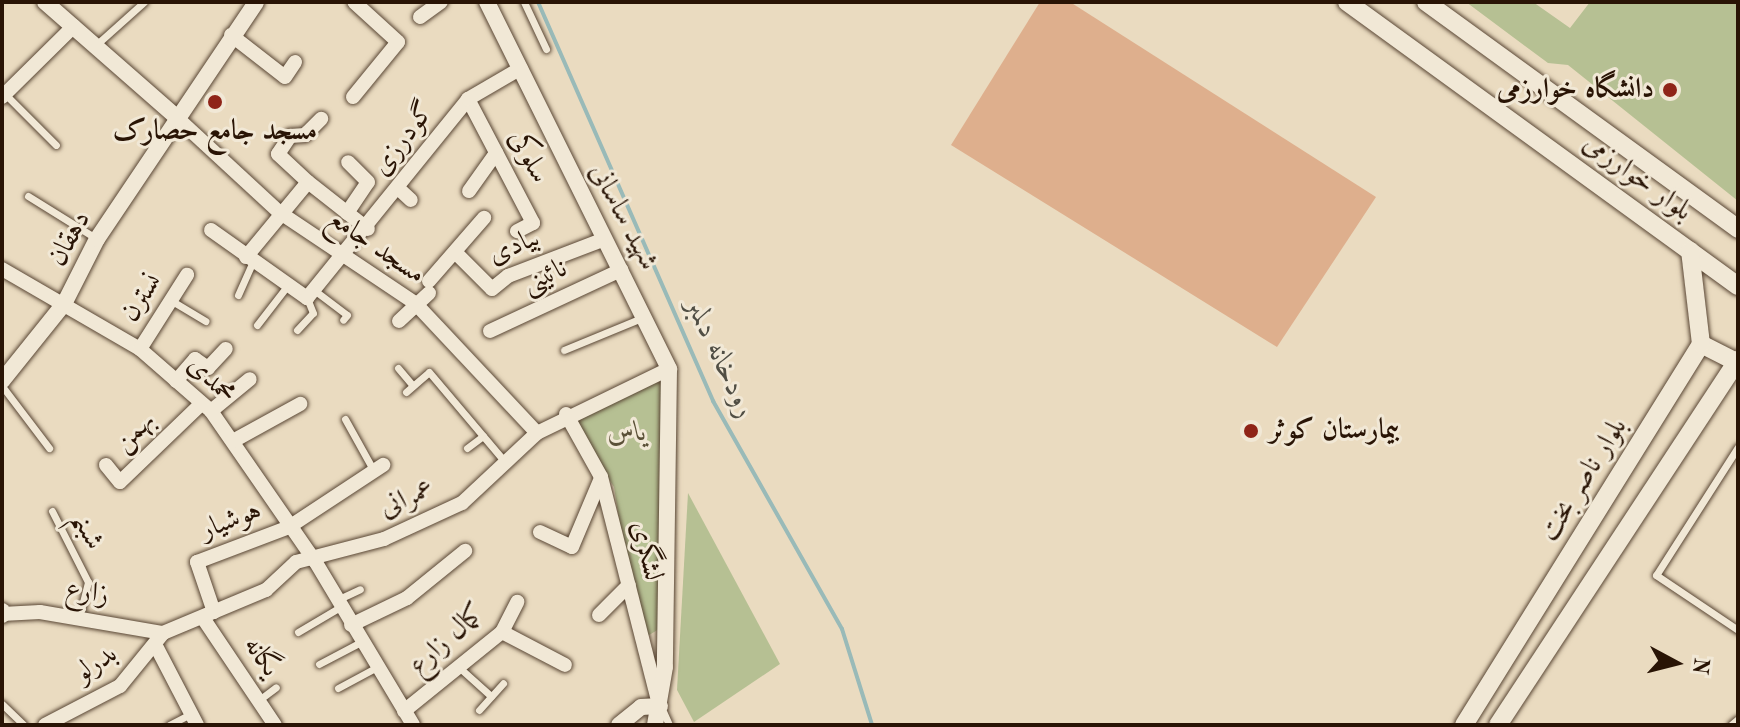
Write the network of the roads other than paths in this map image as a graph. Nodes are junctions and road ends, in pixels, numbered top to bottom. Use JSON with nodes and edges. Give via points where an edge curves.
{"nodes":[{"id":1,"x":45,"y":2,"type":"edge"},
{"id":2,"x":144,"y":2,"type":"edge"},
{"id":3,"x":256,"y":2,"type":"edge"},
{"id":4,"x":354,"y":2,"type":"edge"},
{"id":5,"x":441,"y":2,"type":"edge"},
{"id":6,"x":487,"y":2,"type":"edge"},
{"id":7,"x":524,"y":2,"type":"edge"},
{"id":8,"x":1347,"y":2,"type":"edge"},
{"id":9,"x":1426,"y":2,"type":"edge"},
{"id":10,"x":420,"y":17,"type":"dead end"},
{"id":11,"x":74,"y":26,"type":"junction"},
{"id":12,"x":231,"y":35,"type":"junction"},
{"id":13,"x":97,"y":44,"type":"junction"},
{"id":14,"x":546,"y":49,"type":"dead end"},
{"id":15,"x":295,"y":62,"type":"dead end"},
{"id":16,"x":521,"y":68,"type":"junction"},
{"id":17,"x":3,"y":95,"type":"edge"},
{"id":18,"x":353,"y":97,"type":"dead end"},
{"id":19,"x":468,"y":99,"type":"junction"},
{"id":20,"x":175,"y":116,"type":"junction"},
{"id":21,"x":321,"y":119,"type":"dead end"},
{"id":22,"x":56,"y":145,"type":"dead end"},
{"id":23,"x":496,"y":153,"type":"junction"},
{"id":24,"x":348,"y":162,"type":"dead end"},
{"id":25,"x":308,"y":182,"type":"junction"},
{"id":26,"x":399,"y":189,"type":"junction"},
{"id":27,"x":469,"y":191,"type":"dead end"},
{"id":28,"x":28,"y":196,"type":"dead end"},
{"id":29,"x":411,"y":200,"type":"dead end"},
{"id":30,"x":279,"y":212,"type":"junction"},
{"id":31,"x":347,"y":213,"type":"junction"},
{"id":32,"x":484,"y":218,"type":"dead end"},
{"id":33,"x":368,"y":229,"type":"junction"},
{"id":34,"x":1738,"y":229,"type":"edge"},
{"id":35,"x":211,"y":230,"type":"dead end"},
{"id":36,"x":517,"y":231,"type":"dead end"},
{"id":37,"x":97,"y":239,"type":"junction"},
{"id":38,"x":605,"y":239,"type":"junction"},
{"id":39,"x":1690,"y":251,"type":"junction"},
{"id":40,"x":455,"y":252,"type":"junction"},
{"id":41,"x":343,"y":257,"type":"junction"},
{"id":42,"x":250,"y":259,"type":"junction"},
{"id":43,"x":2,"y":269,"type":"edge"},
{"id":44,"x":621,"y":270,"type":"junction"},
{"id":45,"x":187,"y":275,"type":"dead end"},
{"id":46,"x":288,"y":285,"type":"junction"},
{"id":47,"x":1738,"y":286,"type":"edge"},
{"id":48,"x":310,"y":294,"type":"junction"},
{"id":49,"x":238,"y":295,"type":"dead end"},
{"id":50,"x":172,"y":301,"type":"junction"},
{"id":51,"x":415,"y":303,"type":"junction"},
{"id":52,"x":64,"y":304,"type":"junction"},
{"id":53,"x":646,"y":316,"type":"junction"},
{"id":54,"x":343,"y":320,"type":"dead end"},
{"id":55,"x":205,"y":321,"type":"dead end"},
{"id":56,"x":399,"y":321,"type":"dead end"},
{"id":57,"x":257,"y":325,"type":"dead end"},
{"id":58,"x":297,"y":330,"type":"dead end"},
{"id":59,"x":490,"y":331,"type":"dead end"},
{"id":60,"x":1701,"y":344,"type":"junction"},
{"id":61,"x":140,"y":349,"type":"junction"},
{"id":62,"x":226,"y":349,"type":"dead end"},
{"id":63,"x":564,"y":350,"type":"dead end"},
{"id":64,"x":1736,"y":361,"type":"edge"},
{"id":65,"x":398,"y":368,"type":"dead end"},
{"id":66,"x":669,"y":369,"type":"junction"},
{"id":67,"x":250,"y":379,"type":"dead end"},
{"id":68,"x":176,"y":381,"type":"junction"},
{"id":69,"x":2,"y":384,"type":"edge"},
{"id":70,"x":300,"y":404,"type":"dead end"},
{"id":71,"x":206,"y":408,"type":"junction"},
{"id":72,"x":566,"y":414,"type":"junction"},
{"id":73,"x":345,"y":419,"type":"dead end"},
{"id":74,"x":537,"y":433,"type":"junction"},
{"id":75,"x":483,"y":436,"type":"junction"},
{"id":76,"x":233,"y":441,"type":"junction"},
{"id":77,"x":1738,"y":447,"type":"edge"},
{"id":78,"x":49,"y":448,"type":"dead end"},
{"id":79,"x":467,"y":448,"type":"dead end"},
{"id":80,"x":507,"y":463,"type":"junction"},
{"id":81,"x":106,"y":465,"type":"dead end"},
{"id":82,"x":379,"y":468,"type":"joint"},
{"id":83,"x":601,"y":477,"type":"junction"},
{"id":84,"x":52,"y":511,"type":"dead end"},
{"id":85,"x":289,"y":527,"type":"junction"},
{"id":86,"x":540,"y":532,"type":"dead end"},
{"id":87,"x":465,"y":551,"type":"dead end"},
{"id":88,"x":315,"y":561,"type":"junction"},
{"id":89,"x":629,"y":585,"type":"junction"},
{"id":90,"x":360,"y":589,"type":"dead end"},
{"id":91,"x":341,"y":602,"type":"junction"},
{"id":92,"x":517,"y":602,"type":"dead end"},
{"id":93,"x":2,"y":614,"type":"edge"},
{"id":94,"x":208,"y":615,"type":"junction"},
{"id":95,"x":599,"y":615,"type":"dead end"},
{"id":96,"x":79,"y":617,"type":"junction"},
{"id":97,"x":351,"y":625,"type":"junction"},
{"id":98,"x":1738,"y":630,"type":"edge"},
{"id":99,"x":298,"y":632,"type":"dead end"},
{"id":100,"x":502,"y":632,"type":"junction"},
{"id":101,"x":163,"y":633,"type":"junction"},
{"id":102,"x":361,"y":642,"type":"junction"},
{"id":103,"x":157,"y":648,"type":"junction"},
{"id":104,"x":319,"y":664,"type":"dead end"},
{"id":105,"x":565,"y":665,"type":"dead end"},
{"id":106,"x":379,"y":666,"type":"junction"},
{"id":107,"x":462,"y":670,"type":"junction"},
{"id":108,"x":503,"y":683,"type":"dead end"},
{"id":109,"x":276,"y":687,"type":"dead end"},
{"id":110,"x":338,"y":688,"type":"dead end"},
{"id":111,"x":491,"y":696,"type":"junction"},
{"id":112,"x":259,"y":700,"type":"junction"},
{"id":113,"x":2,"y":704,"type":"edge"},
{"id":114,"x":660,"y":706,"type":"junction"},
{"id":115,"x":479,"y":710,"type":"dead end"},
{"id":116,"x":404,"y":711,"type":"junction"},
{"id":117,"x":1738,"y":719,"type":"edge"},
{"id":118,"x":194,"y":720,"type":"edge"},
{"id":119,"x":24,"y":725,"type":"edge"},
{"id":120,"x":45,"y":725,"type":"edge"},
{"id":121,"x":169,"y":725,"type":"edge"},
{"id":122,"x":275,"y":725,"type":"edge"},
{"id":123,"x":413,"y":725,"type":"edge"},
{"id":124,"x":619,"y":725,"type":"edge"},
{"id":125,"x":655,"y":725,"type":"edge"},
{"id":126,"x":669,"y":725,"type":"edge"},
{"id":127,"x":1464,"y":725,"type":"edge"},
{"id":128,"x":1498,"y":725,"type":"edge"},
{"id":129,"x":1731,"y":725,"type":"edge"}],
"edges":[{"from":1,"to":11,"type":"street"},
{"from":2,"to":13,"type":"lane"},
{"from":3,"to":12,"type":"street","name":"دهقان"},
{"from":4,"to":18,"type":"street","via":[[398,42]]},
{"from":5,"to":10,"type":"street"},
{"from":6,"to":16,"type":"street","name":"شهید ساسانی"},
{"from":7,"to":14,"type":"lane"},
{"from":8,"to":39,"type":"main road","name":"بلوار خوارزمی"},
{"from":9,"to":34,"type":"main road","name":"بلوار خوارزمی"},
{"from":11,"to":13,"type":"street"},
{"from":11,"to":17,"type":"street"},
{"from":12,"to":15,"type":"street","via":[[285,77]]},
{"from":12,"to":20,"type":"street","name":"دهقان"},
{"from":13,"to":20,"type":"street"},
{"from":16,"to":19,"type":"street","name":"گودرزی"},
{"from":16,"to":38,"type":"street","name":"شهید ساسانی"},
{"from":17,"to":22,"type":"lane"},
{"from":19,"to":23,"type":"street","name":"سلوکی"},
{"from":19,"to":26,"type":"street","name":"گودرزی"},
{"from":20,"to":30,"type":"street","name":"مسجد جامع"},
{"from":20,"to":37,"type":"street","name":"دهقان"},
{"from":21,"to":25,"type":"street","via":[[305,135],[290,136],[278,154]]},
{"from":23,"to":27,"type":"street"},
{"from":23,"to":36,"type":"street","name":"سلوکی","via":[[533,223]]},
{"from":24,"to":31,"type":"street","via":[[368,182]]},
{"from":25,"to":30,"type":"street"},
{"from":25,"to":31,"type":"street"},
{"from":26,"to":29,"type":"street"},
{"from":26,"to":33,"type":"street","name":"گودرزی"},
{"from":28,"to":37,"type":"lane"},
{"from":30,"to":41,"type":"street","name":"مسجد جامع"},
{"from":30,"to":42,"type":"street"},
{"from":31,"to":33,"type":"street"},
{"from":32,"to":40,"type":"street"},
{"from":33,"to":41,"type":"street","name":"گودرزی"},
{"from":35,"to":42,"type":"street"},
{"from":37,"to":52,"type":"street","name":"دهقان"},
{"from":38,"to":40,"type":"street","name":"بیادی","via":[[508,276],[492,289]]},
{"from":38,"to":44,"type":"street","name":"شهید ساسانی"},
{"from":39,"to":47,"type":"main road","name":"بلوار خوارزمی"},
{"from":39,"to":60,"type":"main road"},
{"from":40,"to":51,"type":"street"},
{"from":41,"to":48,"type":"street","name":"گودرزی"},
{"from":41,"to":51,"type":"street","name":"مسجد جامع"},
{"from":42,"to":46,"type":"street"},
{"from":42,"to":49,"type":"lane","via":[[233,292]]},
{"from":43,"to":52,"type":"street","name":"محمدی"},
{"from":44,"to":53,"type":"street","name":"شهید ساسانی"},
{"from":44,"to":59,"type":"street","name":"نائینی"},
{"from":45,"to":50,"type":"street","name":"نسترن"},
{"from":46,"to":48,"type":"street"},
{"from":46,"to":57,"type":"lane"},
{"from":48,"to":54,"type":"lane","via":[[347,315]]},
{"from":48,"to":58,"type":"lane","via":[[313,313]]},
{"from":50,"to":55,"type":"lane"},
{"from":50,"to":61,"type":"street","name":"نسترن"},
{"from":51,"to":56,"type":"street"},
{"from":51,"to":74,"type":"street","name":"مسجد جامع"},
{"from":52,"to":61,"type":"street","name":"محمدی"},
{"from":52,"to":69,"type":"street","name":"دهقان"},
{"from":53,"to":63,"type":"lane"},
{"from":53,"to":66,"type":"street","name":"شهید ساسانی"},
{"from":60,"to":64,"type":"main road"},
{"from":60,"to":127,"type":"main road","name":"بلوار ناصر بخت"},
{"from":61,"to":68,"type":"street","name":"محمدی"},
{"from":62,"to":68,"type":"street","via":[[208,368],[195,359]]},
{"from":64,"to":128,"type":"main road"},
{"from":65,"to":75,"type":"lane","via":[[409,389],[429,372]]},
{"from":66,"to":72,"type":"street","name":"عمرانی"},
{"from":66,"to":114,"type":"street","name":"شهید ساسانی"},
{"from":67,"to":71,"type":"street"},
{"from":68,"to":71,"type":"street","name":"محمدی"},
{"from":69,"to":78,"type":"lane"},
{"from":70,"to":76,"type":"street"},
{"from":71,"to":76,"type":"street","name":"محمدی"},
{"from":71,"to":81,"type":"street","name":"بهمن","via":[[120,482]]},
{"from":72,"to":74,"type":"street","name":"عمرانی"},
{"from":72,"to":83,"type":"street","name":"لشگری"},
{"from":73,"to":82,"type":"lane"},
{"from":74,"to":80,"type":"street","name":"عمرانی"},
{"from":75,"to":79,"type":"lane"},
{"from":75,"to":80,"type":"lane"},
{"from":76,"to":85,"type":"street","name":"محمدی"},
{"from":77,"to":98,"type":"lane","via":[[1656,575]]},
{"from":80,"to":88,"type":"street","name":"عمرانی","via":[[462,503]]},
{"from":82,"to":85,"type":"street"},
{"from":83,"to":86,"type":"street","via":[[572,547]]},
{"from":83,"to":89,"type":"street","name":"لشگری"},
{"from":84,"to":96,"type":"lane","name":"شبنم","via":[[88,582]]},
{"from":85,"to":88,"type":"street","name":"محمدی"},
{"from":85,"to":94,"type":"street","name":"هوشیار","via":[[197,562]]},
{"from":87,"to":97,"type":"street","via":[[407,598]]},
{"from":88,"to":91,"type":"street","name":"محمدی"},
{"from":88,"to":94,"type":"street","via":[[296,562],[266,590]]},
{"from":89,"to":95,"type":"street"},
{"from":89,"to":114,"type":"street","name":"لشگری"},
{"from":90,"to":91,"type":"lane"},
{"from":91,"to":97,"type":"street","name":"محمدی"},
{"from":91,"to":99,"type":"lane"},
{"from":92,"to":100,"type":"street","name":"کمال زارع"},
{"from":93,"to":96,"type":"street","name":"زارع"},
{"from":94,"to":101,"type":"street"},
{"from":94,"to":112,"type":"street","name":"یگانه"},
{"from":96,"to":101,"type":"street","name":"زارع"},
{"from":97,"to":102,"type":"street","name":"محمدی"},
{"from":100,"to":105,"type":"street"},
{"from":100,"to":107,"type":"street","name":"کمال زارع"},
{"from":101,"to":103,"type":"street","name":"بدرلو"},
{"from":102,"to":104,"type":"lane"},
{"from":102,"to":106,"type":"street","name":"محمدی"},
{"from":103,"to":118,"type":"street"},
{"from":103,"to":120,"type":"street","name":"بدرلو","via":[[120,686]]},
{"from":106,"to":110,"type":"lane"},
{"from":106,"to":116,"type":"street","name":"محمدی"},
{"from":107,"to":111,"type":"lane"},
{"from":107,"to":116,"type":"street","name":"کمال زارع"},
{"from":108,"to":111,"type":"lane"},
{"from":109,"to":112,"type":"lane"},
{"from":111,"to":115,"type":"lane"},
{"from":112,"to":122,"type":"street","name":"یگانه"},
{"from":113,"to":119,"type":"lane"},
{"from":114,"to":124,"type":"street","via":[[641,707]]},
{"from":114,"to":125,"type":"street","name":"شهید ساسانی"},
{"from":114,"to":126,"type":"lane"},
{"from":116,"to":123,"type":"street","name":"محمدی"},
{"from":117,"to":129,"type":"lane"},
{"from":118,"to":121,"type":"lane"}]}
